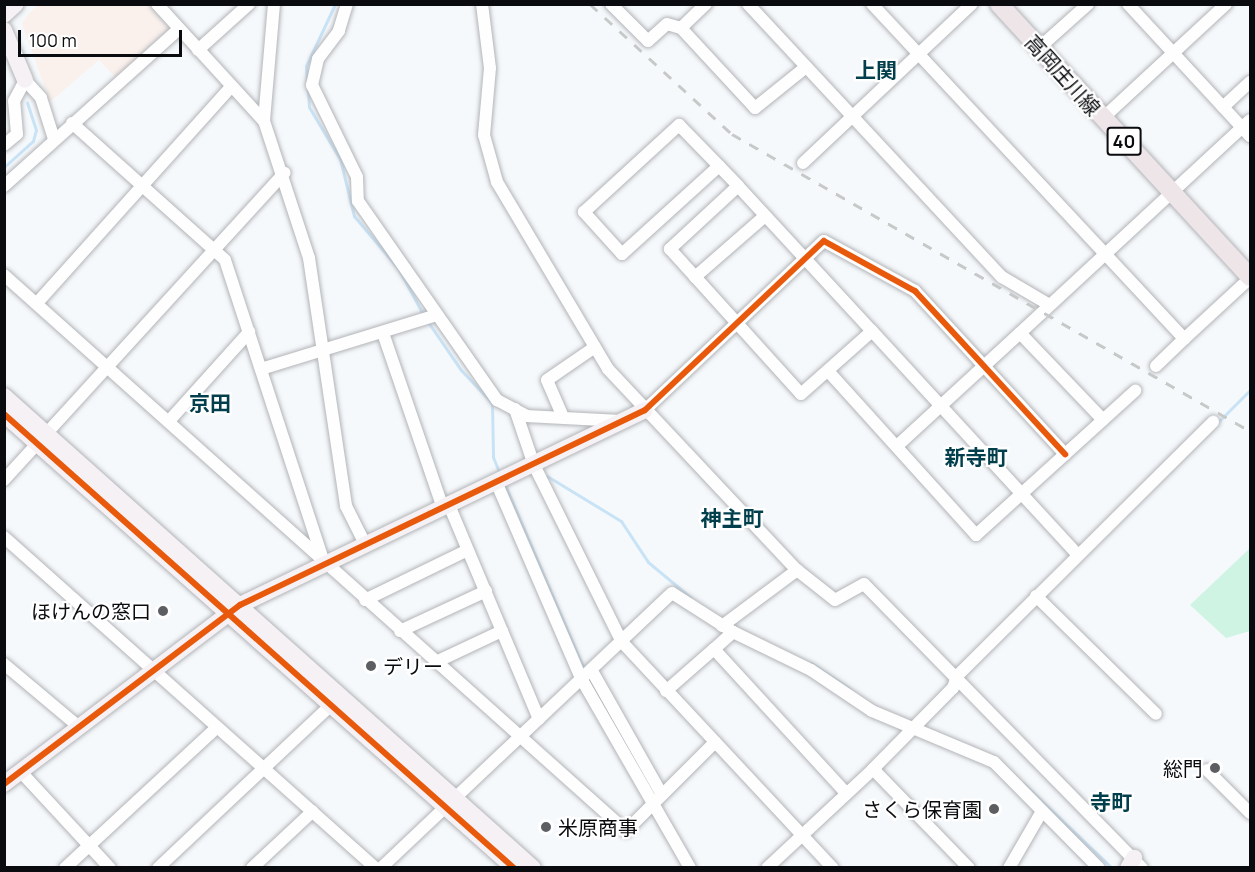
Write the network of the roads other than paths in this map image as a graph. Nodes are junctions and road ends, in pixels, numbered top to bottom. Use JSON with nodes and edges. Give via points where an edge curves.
{"nodes":[{"id":1,"x":16,"y":4,"type":"edge"},
{"id":2,"x":157,"y":4,"type":"edge"},
{"id":3,"x":249,"y":4,"type":"edge"},
{"id":4,"x":274,"y":4,"type":"edge"},
{"id":5,"x":347,"y":4,"type":"edge"},
{"id":6,"x":482,"y":4,"type":"edge"},
{"id":7,"x":611,"y":4,"type":"edge"},
{"id":8,"x":706,"y":4,"type":"edge"},
{"id":9,"x":748,"y":4,"type":"edge"},
{"id":10,"x":873,"y":4,"type":"edge"},
{"id":11,"x":972,"y":4,"type":"edge"},
{"id":12,"x":999,"y":4,"type":"edge"},
{"id":13,"x":1088,"y":4,"type":"edge"},
{"id":14,"x":1128,"y":4,"type":"edge"},
{"id":15,"x":1226,"y":4,"type":"edge"},
{"id":16,"x":4,"y":15,"type":"edge"},
{"id":17,"x":681,"y":28,"type":"junction"},
{"id":18,"x":179,"y":29,"type":"junction"},
{"id":19,"x":4,"y":30,"type":"edge"},
{"id":20,"x":1039,"y":48,"type":"junction"},
{"id":21,"x":198,"y":50,"type":"junction"},
{"id":22,"x":917,"y":54,"type":"junction"},
{"id":23,"x":1172,"y":54,"type":"junction"},
{"id":24,"x":806,"y":67,"type":"junction"},
{"id":25,"x":25,"y":80,"type":"junction"},
{"id":26,"x":1251,"y":82,"type":"edge"},
{"id":27,"x":231,"y":87,"type":"junction"},
{"id":28,"x":1223,"y":107,"type":"junction"},
{"id":29,"x":853,"y":117,"type":"junction"},
{"id":30,"x":1102,"y":118,"type":"junction"},
{"id":31,"x":264,"y":121,"type":"junction"},
{"id":32,"x":72,"y":123,"type":"junction"},
{"id":33,"x":1248,"y":128,"type":"edge"},
{"id":34,"x":54,"y":139,"type":"junction"},
{"id":35,"x":4,"y":145,"type":"edge"},
{"id":36,"x":803,"y":163,"type":"dead end"},
{"id":37,"x":719,"y":166,"type":"junction"},
{"id":38,"x":284,"y":173,"type":"junction"},
{"id":39,"x":4,"y":186,"type":"edge"},
{"id":40,"x":738,"y":186,"type":"junction"},
{"id":41,"x":141,"y":187,"type":"junction"},
{"id":42,"x":1170,"y":192,"type":"junction"},
{"id":43,"x":765,"y":216,"type":"junction"},
{"id":44,"x":213,"y":249,"type":"junction"},
{"id":45,"x":1103,"y":254,"type":"junction"},
{"id":46,"x":805,"y":259,"type":"junction"},
{"id":47,"x":4,"y":275,"type":"edge"},
{"id":48,"x":695,"y":277,"type":"junction"},
{"id":49,"x":1251,"y":277,"type":"edge"},
{"id":50,"x":37,"y":303,"type":"junction"},
{"id":51,"x":1048,"y":304,"type":"junction"},
{"id":52,"x":436,"y":315,"type":"junction"},
{"id":53,"x":734,"y":321,"type":"junction"},
{"id":54,"x":872,"y":331,"type":"junction"},
{"id":55,"x":249,"y":332,"type":"junction"},
{"id":56,"x":383,"y":333,"type":"junction"},
{"id":57,"x":1020,"y":333,"type":"junction"},
{"id":58,"x":1184,"y":339,"type":"junction"},
{"id":59,"x":595,"y":347,"type":"junction"},
{"id":60,"x":320,"y":348,"type":"junction"},
{"id":61,"x":106,"y":366,"type":"junction"},
{"id":62,"x":984,"y":366,"type":"junction"},
{"id":63,"x":1156,"y":366,"type":"dead end"},
{"id":64,"x":261,"y":369,"type":"junction"},
{"id":65,"x":828,"y":371,"type":"junction"},
{"id":66,"x":1135,"y":391,"type":"dead end"},
{"id":67,"x":4,"y":396,"type":"edge"},
{"id":68,"x":941,"y":406,"type":"junction"},
{"id":69,"x":515,"y":409,"type":"junction"},
{"id":70,"x":645,"y":410,"type":"junction"},
{"id":71,"x":4,"y":414,"type":"edge"},
{"id":72,"x":562,"y":417,"type":"junction"},
{"id":73,"x":1103,"y":420,"type":"junction"},
{"id":74,"x":169,"y":421,"type":"junction"},
{"id":75,"x":622,"y":421,"type":"junction"},
{"id":76,"x":1213,"y":422,"type":"dead end"},
{"id":77,"x":41,"y":438,"type":"junction"},
{"id":78,"x":897,"y":446,"type":"junction"},
{"id":79,"x":1065,"y":454,"type":"junction"},
{"id":80,"x":534,"y":465,"type":"junction"},
{"id":81,"x":4,"y":480,"type":"edge"},
{"id":82,"x":497,"y":484,"type":"junction"},
{"id":83,"x":1022,"y":495,"type":"junction"},
{"id":84,"x":446,"y":507,"type":"junction"},
{"id":85,"x":5,"y":539,"type":"edge"},
{"id":86,"x":365,"y":544,"type":"junction"},
{"id":87,"x":468,"y":550,"type":"junction"},
{"id":88,"x":1077,"y":554,"type":"junction"},
{"id":89,"x":324,"y":564,"type":"junction"},
{"id":90,"x":797,"y":570,"type":"junction"},
{"id":91,"x":486,"y":591,"type":"junction"},
{"id":92,"x":1036,"y":596,"type":"junction"},
{"id":93,"x":365,"y":600,"type":"junction"},
{"id":94,"x":234,"y":609,"type":"junction"},
{"id":95,"x":727,"y":629,"type":"junction"},
{"id":96,"x":400,"y":631,"type":"junction"},
{"id":97,"x":502,"y":631,"type":"junction"},
{"id":98,"x":622,"y":642,"type":"junction"},
{"id":99,"x":714,"y":649,"type":"junction"},
{"id":100,"x":436,"y":662,"type":"junction"},
{"id":101,"x":4,"y":664,"type":"edge"},
{"id":102,"x":154,"y":670,"type":"junction"},
{"id":103,"x":587,"y":676,"type":"junction"},
{"id":104,"x":956,"y":681,"type":"junction"},
{"id":105,"x":666,"y":691,"type":"junction"},
{"id":106,"x":331,"y":705,"type":"junction"},
{"id":107,"x":1156,"y":714,"type":"dead end"},
{"id":108,"x":539,"y":719,"type":"junction"},
{"id":109,"x":79,"y":727,"type":"junction"},
{"id":110,"x":217,"y":727,"type":"junction"},
{"id":111,"x":910,"y":730,"type":"junction"},
{"id":112,"x":520,"y":737,"type":"junction"},
{"id":113,"x":715,"y":742,"type":"junction"},
{"id":114,"x":265,"y":768,"type":"junction"},
{"id":115,"x":873,"y":769,"type":"junction"},
{"id":116,"x":1207,"y":770,"type":"dead end"},
{"id":117,"x":21,"y":772,"type":"junction"},
{"id":118,"x":4,"y":784,"type":"edge"},
{"id":119,"x":846,"y":793,"type":"junction"},
{"id":120,"x":657,"y":797,"type":"junction"},
{"id":121,"x":450,"y":802,"type":"junction"},
{"id":122,"x":313,"y":811,"type":"junction"},
{"id":123,"x":1042,"y":811,"type":"junction"},
{"id":124,"x":1251,"y":813,"type":"edge"},
{"id":125,"x":802,"y":834,"type":"junction"},
{"id":126,"x":89,"y":845,"type":"junction"},
{"id":127,"x":1135,"y":864,"type":"edge"},
{"id":128,"x":65,"y":867,"type":"edge"},
{"id":129,"x":110,"y":867,"type":"edge"},
{"id":130,"x":158,"y":867,"type":"edge"},
{"id":131,"x":252,"y":867,"type":"edge"},
{"id":132,"x":375,"y":867,"type":"edge"},
{"id":133,"x":381,"y":867,"type":"edge"},
{"id":134,"x":514,"y":867,"type":"edge"},
{"id":135,"x":533,"y":867,"type":"edge"},
{"id":136,"x":690,"y":867,"type":"edge"},
{"id":137,"x":766,"y":867,"type":"edge"},
{"id":138,"x":833,"y":867,"type":"edge"},
{"id":139,"x":969,"y":867,"type":"edge"},
{"id":140,"x":1009,"y":867,"type":"edge"},
{"id":141,"x":1099,"y":867,"type":"edge"}],
"edges":[{"from":1,"to":16,"type":"street"},
{"from":2,"to":18,"type":"street"},
{"from":3,"to":21,"type":"street"},
{"from":4,"to":31,"type":"street"},
{"from":5,"to":52,"type":"street","via":[[339,31],[318,59],[312,85],[318,106],[353,168],[358,201]]},
{"from":6,"to":59,"type":"street","via":[[490,68],[484,135],[497,182]]},
{"from":7,"to":17,"type":"street","via":[[648,41],[667,24]]},
{"from":8,"to":17,"type":"street"},
{"from":9,"to":24,"type":"street"},
{"from":10,"to":22,"type":"street"},
{"from":11,"to":22,"type":"street"},
{"from":12,"to":20,"type":"main road","name":"高岡庄川線","number":"40"},
{"from":13,"to":20,"type":"street"},
{"from":14,"to":23,"type":"street"},
{"from":15,"to":23,"type":"street"},
{"from":17,"to":24,"type":"street","via":[[755,108]]},
{"from":18,"to":21,"type":"street"},
{"from":18,"to":32,"type":"street"},
{"from":19,"to":25,"type":"street"},
{"from":20,"to":30,"type":"main road","name":"高岡庄川線","number":"40"},
{"from":21,"to":27,"type":"street"},
{"from":22,"to":29,"type":"street"},
{"from":22,"to":45,"type":"street"},
{"from":23,"to":28,"type":"street"},
{"from":23,"to":30,"type":"street"},
{"from":24,"to":29,"type":"street"},
{"from":25,"to":34,"type":"street","via":[[41,98]]},
{"from":25,"to":35,"type":"street","via":[[14,101],[17,134]]},
{"from":26,"to":28,"type":"street"},
{"from":27,"to":31,"type":"street"},
{"from":27,"to":41,"type":"street"},
{"from":28,"to":33,"type":"street"},
{"from":29,"to":36,"type":"street"},
{"from":29,"to":51,"type":"street","via":[[1002,277]]},
{"from":30,"to":42,"type":"main road","name":"高岡庄川線","number":"40"},
{"from":31,"to":38,"type":"street"},
{"from":32,"to":34,"type":"street"},
{"from":32,"to":41,"type":"street"},
{"from":33,"to":42,"type":"street"},
{"from":34,"to":39,"type":"street"},
{"from":37,"to":37,"type":"street","via":[[680,125],[584,212],[622,254]]},
{"from":37,"to":40,"type":"street"},
{"from":38,"to":44,"type":"street"},
{"from":38,"to":60,"type":"street","via":[[309,258]]},
{"from":40,"to":43,"type":"street"},
{"from":40,"to":48,"type":"street","via":[[670,249]]},
{"from":41,"to":44,"type":"street"},
{"from":41,"to":50,"type":"street"},
{"from":42,"to":45,"type":"street"},
{"from":42,"to":49,"type":"main road","name":"高岡庄川線","number":"40"},
{"from":43,"to":46,"type":"street"},
{"from":43,"to":48,"type":"street"},
{"from":44,"to":55,"type":"street","via":[[225,260]]},
{"from":44,"to":61,"type":"street"},
{"from":45,"to":51,"type":"street"},
{"from":45,"to":58,"type":"street"},
{"from":46,"to":53,"type":"street"},
{"from":46,"to":54,"type":"street"},
{"from":46,"to":62,"type":"street","via":[[824,241],[915,291]]},
{"from":47,"to":50,"type":"street"},
{"from":48,"to":53,"type":"street"},
{"from":49,"to":58,"type":"street"},
{"from":50,"to":61,"type":"street"},
{"from":51,"to":57,"type":"street"},
{"from":52,"to":56,"type":"street"},
{"from":52,"to":69,"type":"street","via":[[473,372],[497,400]]},
{"from":53,"to":65,"type":"street","via":[[801,394]]},
{"from":53,"to":70,"type":"street"},
{"from":54,"to":65,"type":"street"},
{"from":54,"to":68,"type":"street"},
{"from":55,"to":64,"type":"street"},
{"from":55,"to":74,"type":"street"},
{"from":56,"to":60,"type":"street"},
{"from":56,"to":84,"type":"street"},
{"from":57,"to":62,"type":"street"},
{"from":57,"to":73,"type":"street"},
{"from":58,"to":63,"type":"street"},
{"from":59,"to":70,"type":"street"},
{"from":59,"to":72,"type":"street","via":[[547,380]]},
{"from":60,"to":64,"type":"street"},
{"from":60,"to":86,"type":"street","via":[[346,506]]},
{"from":61,"to":74,"type":"street"},
{"from":61,"to":77,"type":"street"},
{"from":62,"to":68,"type":"street"},
{"from":62,"to":79,"type":"street"},
{"from":64,"to":89,"type":"street"},
{"from":65,"to":78,"type":"street"},
{"from":66,"to":73,"type":"street"},
{"from":67,"to":77,"type":"street"},
{"from":68,"to":78,"type":"street"},
{"from":68,"to":83,"type":"street"},
{"from":69,"to":72,"type":"street","via":[[528,416]]},
{"from":69,"to":80,"type":"street"},
{"from":70,"to":75,"type":"street"},
{"from":70,"to":90,"type":"street"},
{"from":71,"to":77,"type":"street"},
{"from":72,"to":75,"type":"street"},
{"from":73,"to":79,"type":"street"},
{"from":74,"to":89,"type":"street"},
{"from":75,"to":80,"type":"street"},
{"from":76,"to":88,"type":"street"},
{"from":77,"to":81,"type":"street"},
{"from":77,"to":94,"type":"street"},
{"from":78,"to":83,"type":"street","via":[[976,535]]},
{"from":79,"to":83,"type":"street"},
{"from":80,"to":82,"type":"street"},
{"from":80,"to":98,"type":"street"},
{"from":82,"to":84,"type":"street"},
{"from":82,"to":103,"type":"street"},
{"from":83,"to":88,"type":"street"},
{"from":84,"to":86,"type":"street"},
{"from":84,"to":87,"type":"street"},
{"from":85,"to":102,"type":"street"},
{"from":86,"to":89,"type":"street"},
{"from":87,"to":91,"type":"street"},
{"from":87,"to":93,"type":"street"},
{"from":88,"to":92,"type":"street"},
{"from":89,"to":93,"type":"street"},
{"from":89,"to":94,"type":"street"},
{"from":90,"to":95,"type":"street"},
{"from":90,"to":104,"type":"street","via":[[835,600],[864,584]]},
{"from":91,"to":96,"type":"street"},
{"from":91,"to":97,"type":"street"},
{"from":92,"to":104,"type":"street"},
{"from":92,"to":107,"type":"street"},
{"from":93,"to":96,"type":"street"},
{"from":94,"to":102,"type":"street"},
{"from":94,"to":106,"type":"street"},
{"from":94,"to":121,"type":"street"},
{"from":95,"to":98,"type":"street","via":[[672,593]]},
{"from":95,"to":99,"type":"street"},
{"from":95,"to":111,"type":"street","via":[[812,670]]},
{"from":96,"to":100,"type":"street"},
{"from":97,"to":100,"type":"street"},
{"from":97,"to":108,"type":"street"},
{"from":98,"to":103,"type":"street"},
{"from":98,"to":105,"type":"street"},
{"from":99,"to":105,"type":"street"},
{"from":99,"to":119,"type":"street"},
{"from":100,"to":112,"type":"street"},
{"from":101,"to":109,"type":"street"},
{"from":102,"to":109,"type":"street"},
{"from":102,"to":110,"type":"street"},
{"from":103,"to":108,"type":"street"},
{"from":103,"to":120,"type":"street"},
{"from":104,"to":111,"type":"street"},
{"from":104,"to":127,"type":"street"},
{"from":105,"to":113,"type":"street"},
{"from":106,"to":114,"type":"street"},
{"from":106,"to":121,"type":"street"},
{"from":108,"to":112,"type":"street"},
{"from":109,"to":117,"type":"street"},
{"from":110,"to":114,"type":"street"},
{"from":110,"to":126,"type":"street"},
{"from":111,"to":115,"type":"street"},
{"from":111,"to":123,"type":"street","via":[[994,762]]},
{"from":112,"to":120,"type":"street","via":[[626,831]]},
{"from":112,"to":121,"type":"street"},
{"from":113,"to":120,"type":"street"},
{"from":113,"to":125,"type":"street"},
{"from":114,"to":122,"type":"street"},
{"from":114,"to":130,"type":"street"},
{"from":115,"to":119,"type":"street"},
{"from":115,"to":139,"type":"street"},
{"from":116,"to":124,"type":"street"},
{"from":117,"to":118,"type":"street"},
{"from":117,"to":126,"type":"street"},
{"from":119,"to":125,"type":"street"},
{"from":120,"to":136,"type":"street"},
{"from":121,"to":133,"type":"street"},
{"from":121,"to":134,"type":"street"},
{"from":121,"to":135,"type":"street"},
{"from":122,"to":131,"type":"street"},
{"from":122,"to":132,"type":"street"},
{"from":123,"to":140,"type":"street"},
{"from":123,"to":141,"type":"street"},
{"from":125,"to":137,"type":"street"},
{"from":125,"to":138,"type":"street"},
{"from":126,"to":128,"type":"street"},
{"from":126,"to":129,"type":"street"}]}
